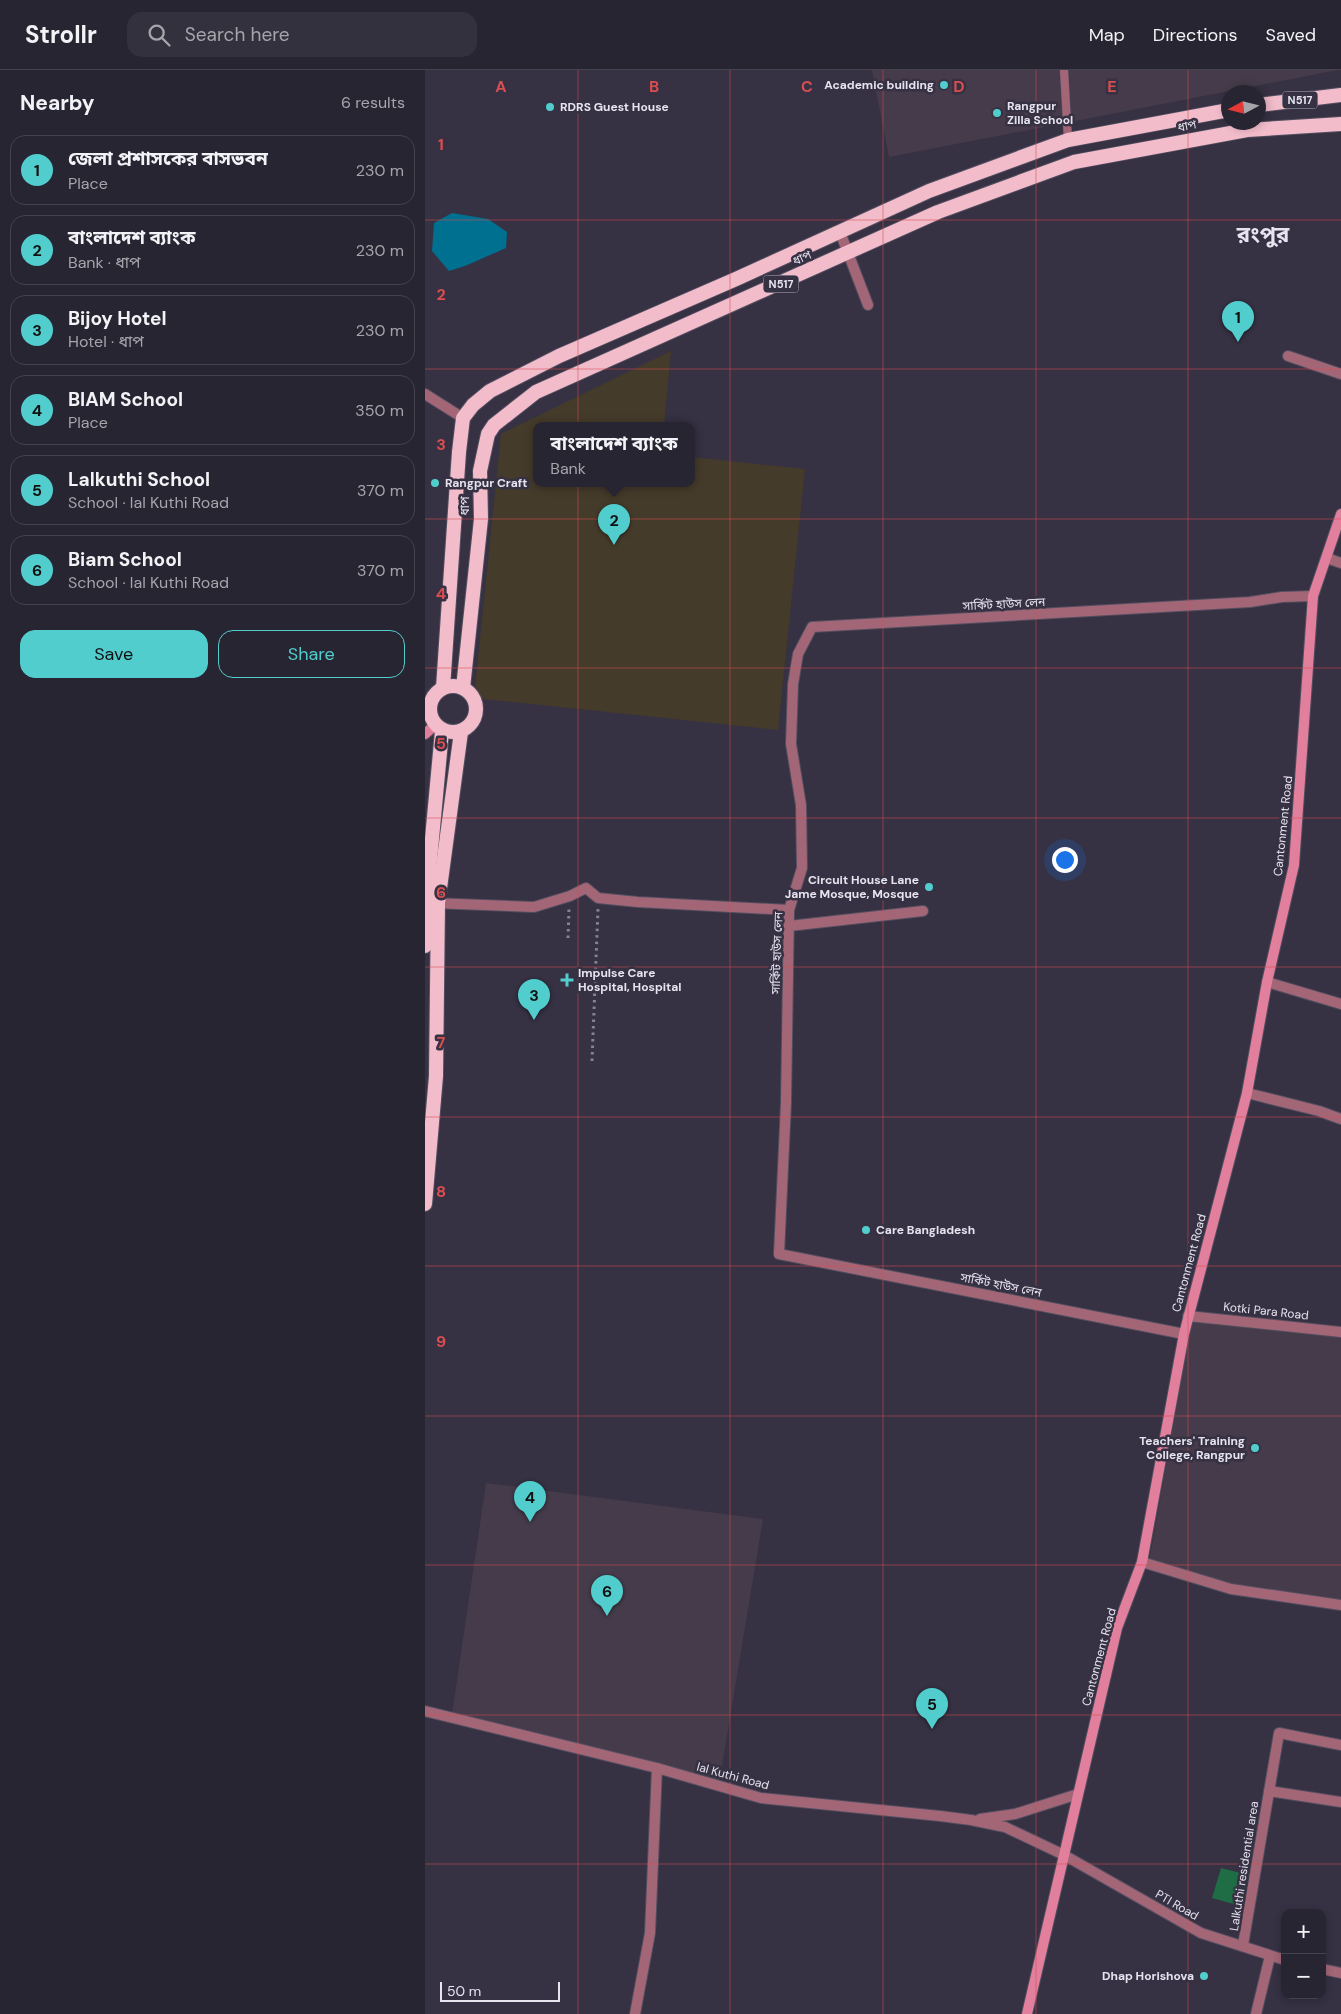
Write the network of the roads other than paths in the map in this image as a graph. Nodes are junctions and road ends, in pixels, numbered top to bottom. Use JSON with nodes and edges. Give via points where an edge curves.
{"nodes":[{"id":1,"x":1064,"y":70,"type":"edge"},
{"id":2,"x":1341,"y":95,"type":"edge"},
{"id":3,"x":1266,"y":105,"type":"edge"},
{"id":4,"x":1221,"y":111,"type":"edge"},
{"id":5,"x":1341,"y":124,"type":"edge"},
{"id":6,"x":1068,"y":140,"type":"junction"},
{"id":7,"x":840,"y":232,"type":"junction"},
{"id":8,"x":848,"y":253,"type":"junction"},
{"id":9,"x":868,"y":305,"type":"dead end"},
{"id":10,"x":1287,"y":356,"type":"dead end"},
{"id":11,"x":1341,"y":374,"type":"edge"},
{"id":12,"x":425,"y":394,"type":"edge"},
{"id":13,"x":463,"y":418,"type":"junction"},
{"id":14,"x":1341,"y":514,"type":"edge"},
{"id":15,"x":1327,"y":558,"type":"junction"},
{"id":16,"x":1341,"y":563,"type":"edge"},
{"id":17,"x":1313,"y":596,"type":"junction"},
{"id":18,"x":443,"y":688,"type":"junction"},
{"id":19,"x":463,"y":688,"type":"junction"},
{"id":20,"x":428,"y":704,"type":"edge"},
{"id":21,"x":434,"y":730,"type":"edge"},
{"id":22,"x":461,"y":732,"type":"junction"},
{"id":23,"x":432,"y":903,"type":"edge"},
{"id":24,"x":789,"y":910,"type":"junction"},
{"id":25,"x":923,"y":911,"type":"dead end"},
{"id":26,"x":789,"y":926,"type":"junction"},
{"id":27,"x":425,"y":946,"type":"edge"},
{"id":28,"x":1267,"y":982,"type":"junction"},
{"id":29,"x":1341,"y":1004,"type":"edge"},
{"id":30,"x":1247,"y":1093,"type":"junction"},
{"id":31,"x":1341,"y":1119,"type":"edge"},
{"id":32,"x":425,"y":1204,"type":"edge"},
{"id":33,"x":1188,"y":1316,"type":"junction"},
{"id":34,"x":1341,"y":1332,"type":"edge"},
{"id":35,"x":1184,"y":1334,"type":"junction"},
{"id":36,"x":1142,"y":1562,"type":"junction"},
{"id":37,"x":1341,"y":1605,"type":"edge"},
{"id":38,"x":425,"y":1711,"type":"edge"},
{"id":39,"x":1341,"y":1745,"type":"edge"},
{"id":40,"x":657,"y":1768,"type":"junction"},
{"id":41,"x":1269,"y":1791,"type":"junction"},
{"id":42,"x":1078,"y":1794,"type":"junction"},
{"id":43,"x":1341,"y":1802,"type":"edge"},
{"id":44,"x":971,"y":1820,"type":"junction"},
{"id":45,"x":1064,"y":1855,"type":"junction"},
{"id":46,"x":1243,"y":1945,"type":"junction"},
{"id":47,"x":1270,"y":1956,"type":"junction"},
{"id":48,"x":1281,"y":1959,"type":"edge"},
{"id":49,"x":1326,"y":1970,"type":"edge"},
{"id":50,"x":1341,"y":1973,"type":"edge"},
{"id":51,"x":635,"y":2014,"type":"edge"},
{"id":52,"x":1027,"y":2014,"type":"edge"},
{"id":53,"x":1256,"y":2014,"type":"edge"}],
"edges":[{"from":1,"to":6,"type":"lane"},
{"from":2,"to":3,"type":"highway","number":"N517"},
{"from":4,"to":6,"type":"highway","name":"ধাপ","number":"N517"},
{"from":5,"to":8,"type":"highway","name":"ধাপ","number":"N517","via":[[1247,130],[1074,162],[938,212]]},
{"from":6,"to":7,"type":"highway","name":"ধাপ","number":"N517","via":[[929,191]]},
{"from":7,"to":8,"type":"street"},
{"from":7,"to":13,"type":"highway","name":"ধাপ","number":"N517","via":[[526,372],[490,391]]},
{"from":8,"to":9,"type":"street"},
{"from":8,"to":19,"type":"highway","name":"ধাপ","number":"N517","via":[[536,392],[494,425],[488,434],[480,471],[481,519]]},
{"from":10,"to":11,"type":"street"},
{"from":12,"to":13,"type":"street"},
{"from":13,"to":18,"type":"highway","name":"ধাপ"},
{"from":14,"to":15,"type":"main road","name":"Cantonment Road"},
{"from":15,"to":16,"type":"street"},
{"from":15,"to":17,"type":"main road","name":"Cantonment Road"},
{"from":17,"to":24,"type":"street","name":"সার্কিট হাউস লেন","via":[[813,627],[798,654],[793,684],[791,744],[801,806],[802,868]]},
{"from":17,"to":28,"type":"main road","name":"Cantonment Road","via":[[1294,865]]},
{"from":18,"to":19,"type":"highway"},
{"from":18,"to":20,"type":"highway"},
{"from":19,"to":22,"type":"highway","via":[[470,693],[477,710],[469,727]]},
{"from":20,"to":21,"type":"highway"},
{"from":21,"to":22,"type":"highway"},
{"from":21,"to":23,"type":"highway"},
{"from":22,"to":23,"type":"highway"},
{"from":23,"to":24,"type":"street","via":[[534,906],[586,888],[598,898]]},
{"from":23,"to":27,"type":"highway"},
{"from":23,"to":32,"type":"highway","via":[[436,1076]]},
{"from":24,"to":26,"type":"street","name":"সার্কিট হাউস লেন"},
{"from":25,"to":26,"type":"street"},
{"from":26,"to":35,"type":"street","name":"সার্কিট হাউস লেন","via":[[779,1254]]},
{"from":28,"to":29,"type":"street"},
{"from":28,"to":30,"type":"main road","name":"Cantonment Road"},
{"from":30,"to":31,"type":"street"},
{"from":30,"to":33,"type":"main road","name":"Cantonment Road"},
{"from":33,"to":34,"type":"street","name":"Kotki Para Road"},
{"from":33,"to":35,"type":"main road","name":"Cantonment Road"},
{"from":35,"to":36,"type":"main road","name":"Cantonment Road"},
{"from":36,"to":37,"type":"street","via":[[1231,1589]]},
{"from":36,"to":42,"type":"main road","name":"Cantonment Road","via":[[1117,1628]]},
{"from":38,"to":40,"type":"street","name":"lal Kuthi Road"},
{"from":39,"to":41,"type":"street","name":"Lalkuthi residential area","via":[[1279,1733]]},
{"from":40,"to":44,"type":"street","name":"lal Kuthi Road","via":[[761,1798]]},
{"from":40,"to":51,"type":"street","via":[[650,1933]]},
{"from":41,"to":43,"type":"street","name":"Lalkuthi residential area"},
{"from":41,"to":46,"type":"street","name":"Lalkuthi residential area"},
{"from":42,"to":44,"type":"street","via":[[1015,1814]]},
{"from":42,"to":45,"type":"main road","name":"Cantonment Road"},
{"from":44,"to":45,"type":"street","name":"lal Kuthi Road","via":[[1005,1827]]},
{"from":45,"to":46,"type":"street","name":"PTI Road","via":[[1201,1933]]},
{"from":45,"to":52,"type":"main road","name":"Cantonment Road"},
{"from":46,"to":47,"type":"street","name":"PTI Road"},
{"from":47,"to":48,"type":"street","name":"PTI Road"},
{"from":47,"to":53,"type":"street"},
{"from":49,"to":50,"type":"street"}]}
